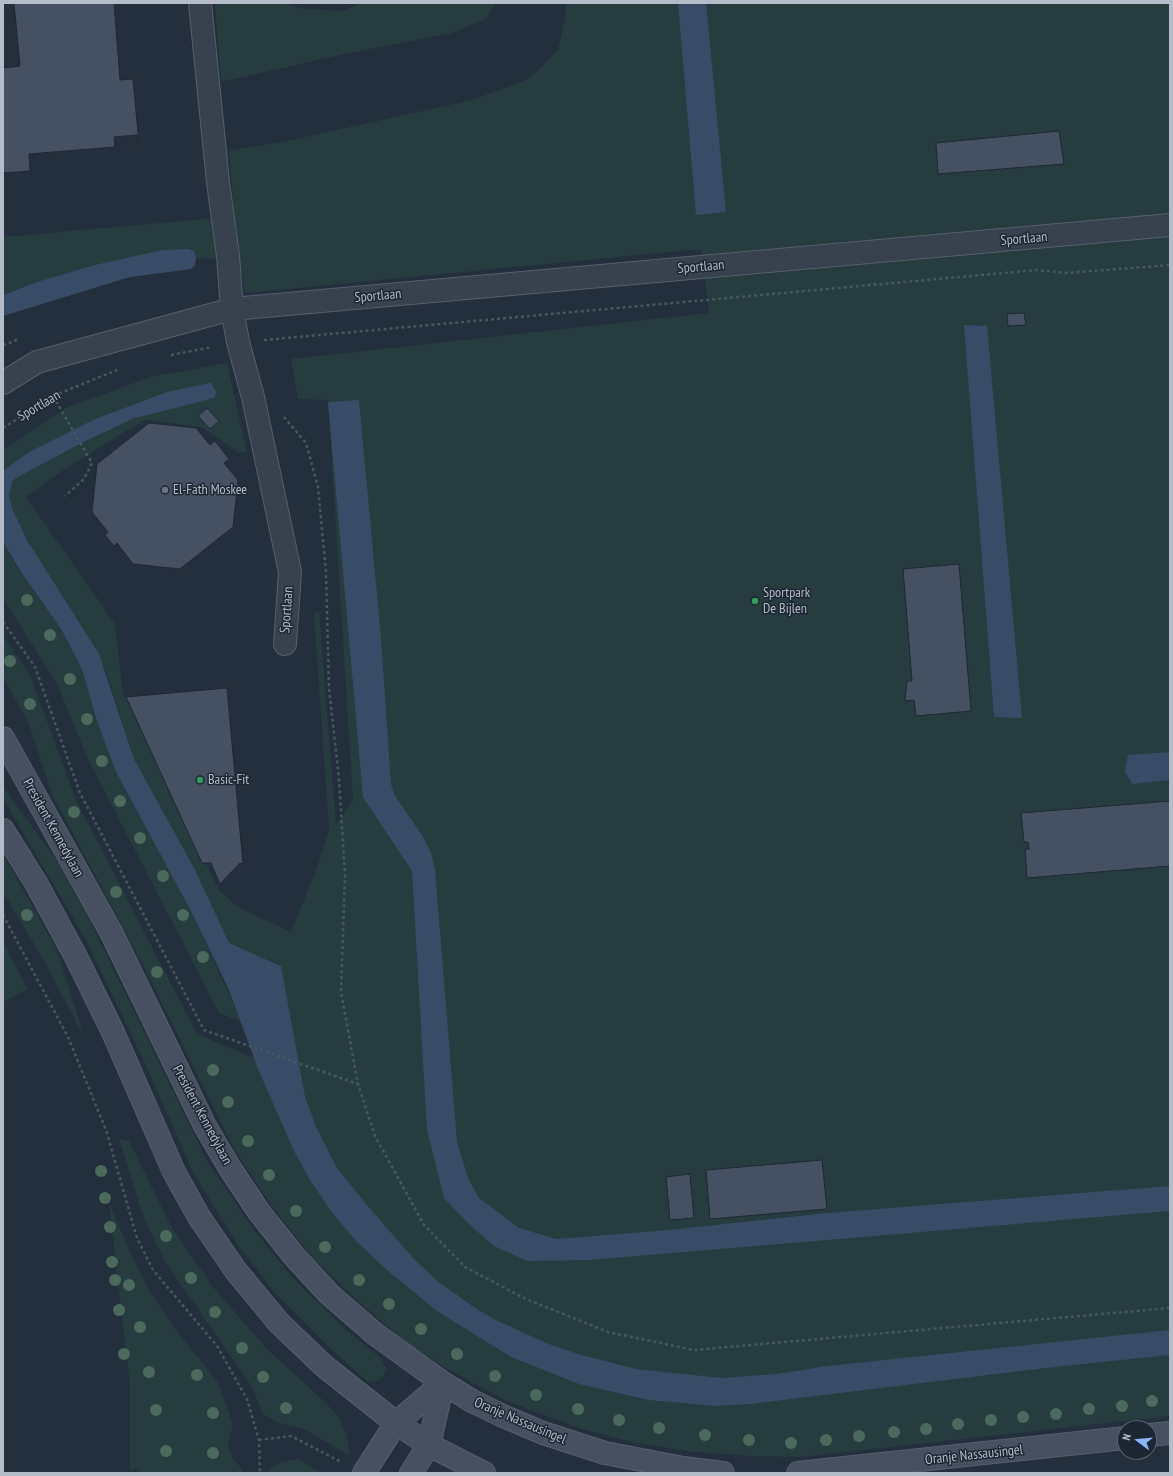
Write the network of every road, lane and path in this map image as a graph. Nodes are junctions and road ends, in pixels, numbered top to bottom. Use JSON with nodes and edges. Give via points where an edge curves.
{"nodes":[{"id":1,"x":200,"y":3,"type":"edge"},
{"id":2,"x":1170,"y":225,"type":"edge"},
{"id":3,"x":1170,"y":265,"type":"edge"},
{"id":4,"x":232,"y":309,"type":"junction"},
{"id":5,"x":238,"y":342,"type":"junction"},
{"id":6,"x":164,"y":356,"type":"dead end"},
{"id":7,"x":122,"y":368,"type":"dead end"},
{"id":8,"x":3,"y":383,"type":"edge"},
{"id":9,"x":53,"y":396,"type":"junction"},
{"id":10,"x":253,"y":397,"type":"junction"},
{"id":11,"x":3,"y":428,"type":"edge"},
{"id":12,"x":65,"y":496,"type":"dead end"},
{"id":13,"x":3,"y":622,"type":"edge"},
{"id":14,"x":285,"y":644,"type":"dead end"},
{"id":15,"x":3,"y":738,"type":"edge"},
{"id":16,"x":3,"y":830,"type":"edge"},
{"id":17,"x":3,"y":915,"type":"edge"},
{"id":18,"x":358,"y":1084,"type":"junction"},
{"id":19,"x":1170,"y":1308,"type":"edge"},
{"id":20,"x":443,"y":1383,"type":"junction"},
{"id":21,"x":396,"y":1423,"type":"junction"},
{"id":22,"x":1170,"y":1433,"type":"edge"},
{"id":23,"x":1157,"y":1434,"type":"edge"},
{"id":24,"x":1117,"y":1439,"type":"edge"},
{"id":25,"x":258,"y":1440,"type":"junction"},
{"id":26,"x":429,"y":1445,"type":"junction"},
{"id":27,"x":344,"y":1463,"type":"dead end"},
{"id":28,"x":260,"y":1473,"type":"edge"},
{"id":29,"x":364,"y":1473,"type":"edge"},
{"id":30,"x":411,"y":1473,"type":"edge"},
{"id":31,"x":484,"y":1473,"type":"edge"},
{"id":32,"x":723,"y":1473,"type":"edge"},
{"id":33,"x":798,"y":1473,"type":"edge"}],
"edges":[{"from":1,"to":4,"type":"street","name":"Sportlaan"},
{"from":2,"to":4,"type":"street","name":"Sportlaan"},
{"from":3,"to":5,"type":"path","via":[[1067,273],[1037,270]]},
{"from":4,"to":5,"type":"street","name":"Sportlaan"},
{"from":4,"to":8,"type":"street","name":"Sportlaan","via":[[36,362]]},
{"from":5,"to":6,"type":"path"},
{"from":5,"to":10,"type":"street","name":"Sportlaan"},
{"from":7,"to":9,"type":"path","name":"Sportlaan"},
{"from":9,"to":11,"type":"path","name":"Sportlaan"},
{"from":9,"to":12,"type":"path","via":[[92,463],[84,479]]},
{"from":10,"to":14,"type":"street","name":"Sportlaan","via":[[290,572]]},
{"from":10,"to":18,"type":"path","via":[[286,418],[306,444],[318,487],[326,572],[329,688],[339,779],[345,874],[341,992]]},
{"from":13,"to":18,"type":"path","via":[[35,668],[80,793],[204,1030]]},
{"from":15,"to":20,"type":"main road","name":"President Kennedylaan","via":[[112,934],[205,1126],[259,1212],[329,1294],[375,1334]]},
{"from":16,"to":21,"type":"main road","via":[[75,954],[112,1030],[174,1172],[198,1217],[279,1323],[324,1366]]},
{"from":17,"to":25,"type":"path","via":[[68,1038],[106,1130],[137,1238],[153,1270],[217,1346],[246,1399]]},
{"from":18,"to":19,"type":"path","via":[[375,1136],[424,1225],[465,1267],[526,1299],[608,1332],[694,1350]]},
{"from":20,"to":21,"type":"main road"},
{"from":20,"to":26,"type":"main road"},
{"from":20,"to":32,"type":"main road","name":"Oranje Nassausingel","via":[[503,1416],[580,1446],[639,1460]]},
{"from":21,"to":26,"type":"main road"},
{"from":21,"to":29,"type":"main road"},
{"from":22,"to":23,"type":"main road"},
{"from":24,"to":33,"type":"main road","name":"Oranje Nassausingel"},
{"from":25,"to":27,"type":"path","via":[[291,1436]]},
{"from":25,"to":28,"type":"path"},
{"from":26,"to":30,"type":"main road"},
{"from":26,"to":31,"type":"main road"}]}
